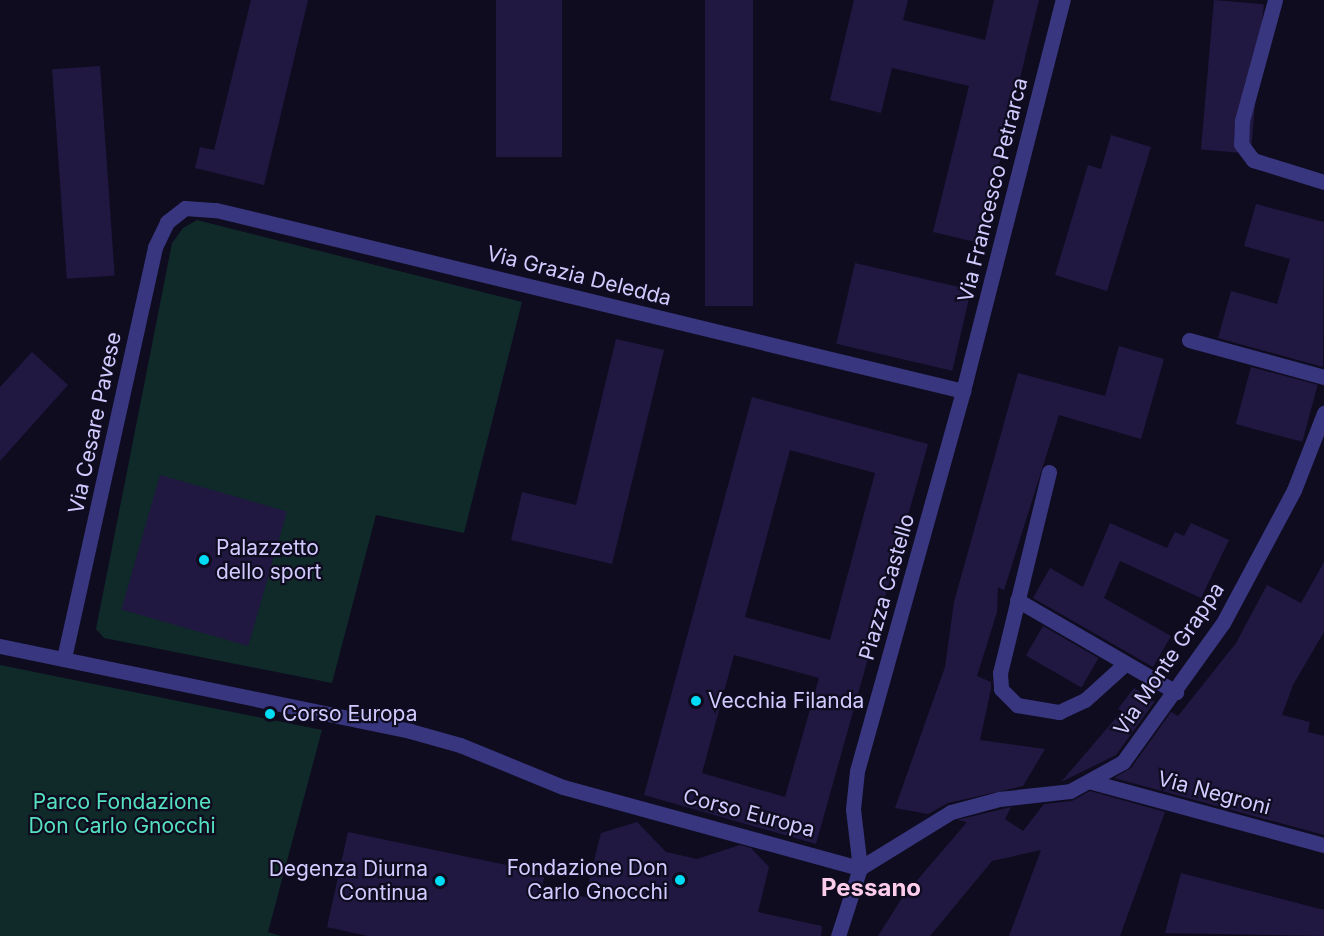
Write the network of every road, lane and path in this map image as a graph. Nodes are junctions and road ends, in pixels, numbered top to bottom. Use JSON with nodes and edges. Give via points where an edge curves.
{"nodes":[{"id":1,"x":1063,"y":0,"type":"edge"},
{"id":2,"x":1275,"y":0,"type":"edge"},
{"id":3,"x":1324,"y":182,"type":"edge"},
{"id":4,"x":185,"y":208,"type":"joint"},
{"id":5,"x":1189,"y":340,"type":"dead end"},
{"id":6,"x":1324,"y":377,"type":"edge"},
{"id":7,"x":963,"y":391,"type":"junction"},
{"id":8,"x":1324,"y":413,"type":"edge"},
{"id":9,"x":1049,"y":472,"type":"dead end"},
{"id":10,"x":1017,"y":600,"type":"junction"},
{"id":11,"x":0,"y":646,"type":"edge"},
{"id":12,"x":64,"y":658,"type":"junction"},
{"id":13,"x":1126,"y":663,"type":"junction"},
{"id":14,"x":1176,"y":692,"type":"junction"},
{"id":15,"x":1092,"y":782,"type":"junction"},
{"id":16,"x":1324,"y":845,"type":"edge"},
{"id":17,"x":860,"y":868,"type":"junction"},
{"id":18,"x":838,"y":936,"type":"edge"}],
"edges":[{"from":1,"to":7,"type":"street","name":"Via Francesco Petrarca"},
{"from":2,"to":3,"type":"street","via":[[1240,144],[1253,160]]},
{"from":4,"to":7,"type":"street","name":"Via Grazia Deledda","via":[[227,213]]},
{"from":4,"to":12,"type":"street","name":"Via Cesare Pavese","via":[[167,222],[155,247]]},
{"from":5,"to":6,"type":"street"},
{"from":7,"to":17,"type":"street","name":"Piazza Castello","via":[[857,771],[853,809]]},
{"from":8,"to":14,"type":"street","name":"Via Monte Grappa","via":[[1270,535],[1222,623]]},
{"from":9,"to":10,"type":"street"},
{"from":10,"to":13,"type":"street"},
{"from":10,"to":13,"type":"street","via":[[1000,680],[1009,701],[1044,712],[1066,710]]},
{"from":11,"to":12,"type":"street","name":"Corso Europa"},
{"from":12,"to":17,"type":"street","name":"Corso Europa","via":[[410,731],[471,749],[563,787]]},
{"from":13,"to":14,"type":"street"},
{"from":14,"to":15,"type":"street","name":"Via Monte Grappa","via":[[1135,750]]},
{"from":15,"to":16,"type":"street","name":"Via Negroni"},
{"from":15,"to":17,"type":"street","name":"Via Monte Grappa","via":[[1062,793],[999,799],[960,809],[923,825]]},
{"from":17,"to":18,"type":"street","name":"Piazza Castello"}]}
